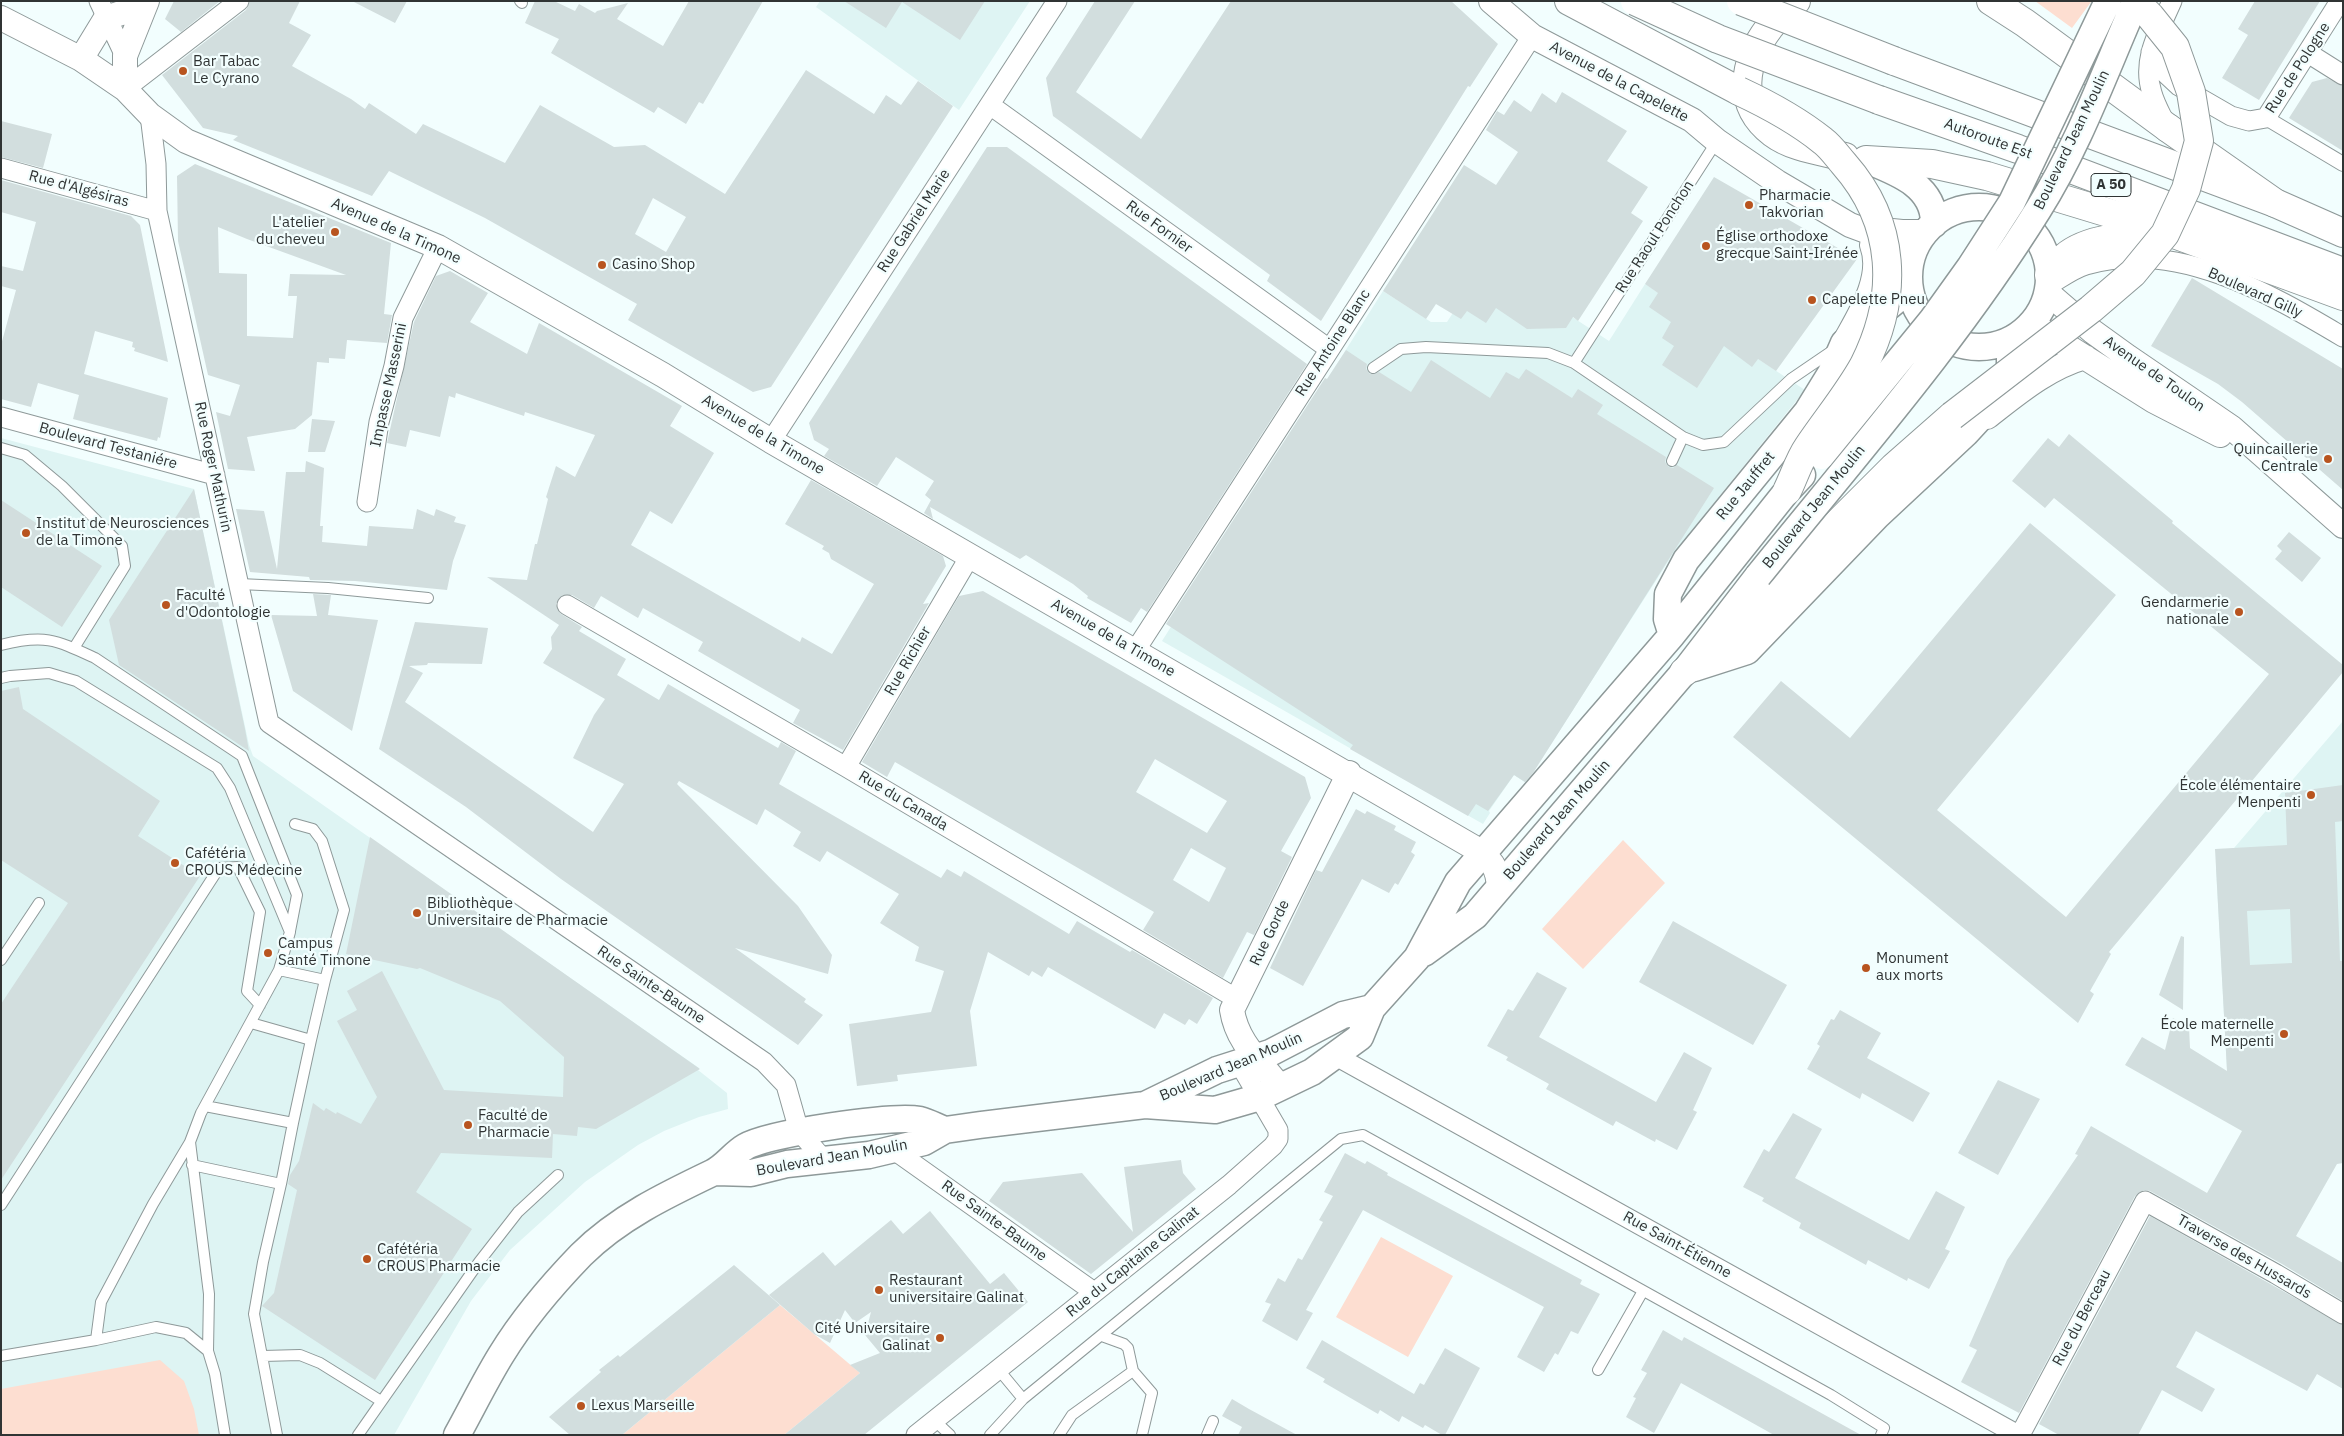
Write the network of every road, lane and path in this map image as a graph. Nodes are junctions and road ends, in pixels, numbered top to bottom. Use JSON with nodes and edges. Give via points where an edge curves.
{"nodes":[{"id":1,"x":238,"y":1,"type":"edge"},
{"id":2,"x":1057,"y":1,"type":"edge"},
{"id":3,"x":1491,"y":1,"type":"edge"},
{"id":4,"x":1569,"y":1,"type":"edge"},
{"id":5,"x":1636,"y":1,"type":"edge"},
{"id":6,"x":1741,"y":1,"type":"edge"},
{"id":7,"x":1796,"y":1,"type":"edge"},
{"id":8,"x":1991,"y":1,"type":"edge"},
{"id":9,"x":2008,"y":1,"type":"edge"},
{"id":10,"x":2108,"y":1,"type":"edge"},
{"id":11,"x":2135,"y":1,"type":"edge"},
{"id":12,"x":2172,"y":1,"type":"edge"},
{"id":13,"x":2340,"y":1,"type":"edge"},
{"id":14,"x":146,"y":3,"type":"edge"},
{"id":15,"x":102,"y":10,"type":"edge"},
{"id":16,"x":1,"y":18,"type":"edge"},
{"id":17,"x":2026,"y":23,"type":"junction"},
{"id":18,"x":1532,"y":36,"type":"junction"},
{"id":19,"x":2151,"y":52,"type":"junction"},
{"id":20,"x":2308,"y":53,"type":"junction"},
{"id":21,"x":125,"y":56,"type":"junction"},
{"id":22,"x":81,"y":59,"type":"junction"},
{"id":23,"x":2343,"y":74,"type":"edge"},
{"id":24,"x":125,"y":89,"type":"junction"},
{"id":25,"x":990,"y":105,"type":"junction"},
{"id":26,"x":150,"y":115,"type":"junction"},
{"id":27,"x":2266,"y":118,"type":"junction"},
{"id":28,"x":2168,"y":128,"type":"junction"},
{"id":29,"x":1717,"y":141,"type":"junction"},
{"id":30,"x":1866,"y":160,"type":"junction"},
{"id":31,"x":2343,"y":164,"type":"edge"},
{"id":32,"x":1,"y":168,"type":"edge"},
{"id":33,"x":2275,"y":204,"type":"junction"},
{"id":34,"x":157,"y":211,"type":"junction"},
{"id":35,"x":1850,"y":225,"type":"junction"},
{"id":36,"x":1930,"y":228,"type":"junction"},
{"id":37,"x":2343,"y":233,"type":"edge"},
{"id":38,"x":2197,"y":242,"type":"junction"},
{"id":39,"x":438,"y":247,"type":"junction"},
{"id":40,"x":2343,"y":272,"type":"edge"},
{"id":41,"x":2049,"y":284,"type":"junction"},
{"id":42,"x":1910,"y":288,"type":"junction"},
{"id":43,"x":2343,"y":296,"type":"edge"},
{"id":44,"x":2018,"y":335,"type":"junction"},
{"id":45,"x":2343,"y":337,"type":"edge"},
{"id":46,"x":1844,"y":343,"type":"junction"},
{"id":47,"x":1329,"y":349,"type":"junction"},
{"id":48,"x":2085,"y":356,"type":"junction"},
{"id":49,"x":1574,"y":363,"type":"junction"},
{"id":50,"x":1373,"y":368,"type":"dead end"},
{"id":51,"x":1,"y":417,"type":"edge"},
{"id":52,"x":1959,"y":424,"type":"junction"},
{"id":53,"x":1683,"y":437,"type":"junction"},
{"id":54,"x":771,"y":440,"type":"junction"},
{"id":55,"x":1,"y":448,"type":"edge"},
{"id":56,"x":2260,"y":455,"type":"junction"},
{"id":57,"x":1672,"y":461,"type":"dead end"},
{"id":58,"x":215,"y":475,"type":"junction"},
{"id":59,"x":1787,"y":491,"type":"junction"},
{"id":60,"x":367,"y":502,"type":"dead end"},
{"id":61,"x":2343,"y":526,"type":"edge"},
{"id":62,"x":970,"y":556,"type":"junction"},
{"id":63,"x":239,"y":584,"type":"junction"},
{"id":64,"x":428,"y":598,"type":"dead end"},
{"id":65,"x":567,"y":606,"type":"dead end"},
{"id":66,"x":1672,"y":635,"type":"junction"},
{"id":67,"x":1,"y":645,"type":"edge"},
{"id":68,"x":74,"y":648,"type":"junction"},
{"id":69,"x":1135,"y":651,"type":"junction"},
{"id":70,"x":1684,"y":672,"type":"junction"},
{"id":71,"x":1,"y":678,"type":"edge"},
{"id":72,"x":268,"y":723,"type":"joint"},
{"id":73,"x":846,"y":767,"type":"junction"},
{"id":74,"x":1348,"y":773,"type":"junction"},
{"id":75,"x":295,"y":824,"type":"dead end"},
{"id":76,"x":1483,"y":854,"type":"junction"},
{"id":77,"x":1498,"y":888,"type":"junction"},
{"id":78,"x":38,"y":903,"type":"dead end"},
{"id":79,"x":290,"y":932,"type":"junction"},
{"id":80,"x":1417,"y":958,"type":"junction"},
{"id":81,"x":1,"y":960,"type":"edge"},
{"id":82,"x":279,"y":970,"type":"junction"},
{"id":83,"x":325,"y":980,"type":"junction"},
{"id":84,"x":1237,"y":999,"type":"junction"},
{"id":85,"x":260,"y":1005,"type":"junction"},
{"id":86,"x":1372,"y":1008,"type":"junction"},
{"id":87,"x":250,"y":1023,"type":"junction"},
{"id":88,"x":311,"y":1040,"type":"junction"},
{"id":89,"x":1336,"y":1056,"type":"junction"},
{"id":90,"x":1247,"y":1061,"type":"junction"},
{"id":91,"x":1270,"y":1092,"type":"junction"},
{"id":92,"x":1145,"y":1105,"type":"junction"},
{"id":93,"x":205,"y":1106,"type":"junction"},
{"id":94,"x":293,"y":1123,"type":"junction"},
{"id":95,"x":944,"y":1130,"type":"junction"},
{"id":96,"x":799,"y":1131,"type":"junction"},
{"id":97,"x":190,"y":1142,"type":"junction"},
{"id":98,"x":894,"y":1150,"type":"junction"},
{"id":99,"x":824,"y":1160,"type":"junction"},
{"id":100,"x":192,"y":1165,"type":"junction"},
{"id":101,"x":716,"y":1172,"type":"junction"},
{"id":102,"x":558,"y":1175,"type":"dead end"},
{"id":103,"x":281,"y":1184,"type":"junction"},
{"id":104,"x":2145,"y":1201,"type":"joint"},
{"id":105,"x":1,"y":1205,"type":"edge"},
{"id":106,"x":1643,"y":1291,"type":"junction"},
{"id":107,"x":1094,"y":1292,"type":"junction"},
{"id":108,"x":2343,"y":1314,"type":"edge"},
{"id":109,"x":1102,"y":1336,"type":"junction"},
{"id":110,"x":96,"y":1340,"type":"junction"},
{"id":111,"x":208,"y":1351,"type":"junction"},
{"id":112,"x":1,"y":1356,"type":"edge"},
{"id":113,"x":263,"y":1356,"type":"junction"},
{"id":114,"x":998,"y":1370,"type":"junction"},
{"id":115,"x":1598,"y":1370,"type":"dead end"},
{"id":116,"x":1133,"y":1371,"type":"junction"},
{"id":117,"x":1023,"y":1399,"type":"junction"},
{"id":118,"x":381,"y":1401,"type":"junction"},
{"id":119,"x":934,"y":1420,"type":"junction"},
{"id":120,"x":1212,"y":1421,"type":"dead end"},
{"id":121,"x":225,"y":1435,"type":"edge"},
{"id":122,"x":277,"y":1435,"type":"edge"},
{"id":123,"x":358,"y":1435,"type":"edge"},
{"id":124,"x":457,"y":1435,"type":"edge"},
{"id":125,"x":916,"y":1435,"type":"edge"},
{"id":126,"x":950,"y":1435,"type":"edge"},
{"id":127,"x":990,"y":1435,"type":"edge"},
{"id":128,"x":1059,"y":1435,"type":"edge"},
{"id":129,"x":1142,"y":1435,"type":"edge"},
{"id":130,"x":1207,"y":1435,"type":"edge"},
{"id":131,"x":1881,"y":1435,"type":"edge"},
{"id":132,"x":2019,"y":1435,"type":"edge"}],
"edges":[{"from":1,"to":24,"type":"street"},
{"from":2,"to":25,"type":"street","name":"Rue Gabriel Marie"},
{"from":3,"to":18,"type":"street","name":"Avenue de la Capelette"},
{"from":4,"to":59,"type":"main road","bridge":true,"via":[[1780,111],[1825,142],[1860,182],[1879,222],[1888,264],[1886,300],[1879,330],[1863,365],[1806,449]]},
{"from":5,"to":40,"type":"main road","name":"Autoroute Est","number":"A 50","bridge":true,"via":[[1718,39]]},
{"from":6,"to":33,"type":"main road","bridge":true},
{"from":7,"to":30,"type":"main road","via":[[1769,27],[1751,57],[1746,84],[1750,101],[1758,118],[1774,133],[1798,145]]},
{"from":8,"to":17,"type":"main road"},
{"from":9,"to":17,"type":"main road"},
{"from":10,"to":59,"type":"main road","name":"Boulevard Jean Moulin","bridge":true,"via":[[2012,202],[1970,267],[1932,320],[1821,456]]},
{"from":11,"to":52,"type":"main road","bridge":true,"via":[[2175,47],[2192,92],[2198,140],[2186,188],[2165,234],[2132,273]]},
{"from":11,"to":70,"type":"main road","name":"Boulevard Jean Moulin","bridge":true,"via":[[2078,135],[2040,208],[1991,282],[1951,337]]},
{"from":12,"to":19,"type":"street"},
{"from":13,"to":20,"type":"street","name":"Rue de Pologne"},
{"from":14,"to":15,"type":"street"},
{"from":14,"to":21,"type":"street"},
{"from":15,"to":21,"type":"street"},
{"from":15,"to":22,"type":"street"},
{"from":16,"to":22,"type":"street","name":"Avenue de la Timone"},
{"from":17,"to":28,"type":"main road"},
{"from":18,"to":29,"type":"street","name":"Avenue de la Capelette","via":[[1692,120]]},
{"from":18,"to":47,"type":"street","name":"Rue Antoine Blanc"},
{"from":19,"to":27,"type":"street","name":"Rue de Pologne","via":[[2164,72],[2179,86],[2224,112],[2249,121]]},
{"from":19,"to":28,"type":"street","via":[[2148,72],[2152,93]]},
{"from":20,"to":23,"type":"street"},
{"from":20,"to":27,"type":"street","name":"Rue de Pologne"},
{"from":21,"to":24,"type":"street"},
{"from":22,"to":24,"type":"street","name":"Avenue de la Timone"},
{"from":24,"to":26,"type":"street","name":"Avenue de la Timone"},
{"from":25,"to":47,"type":"street","name":"Rue Fornier"},
{"from":25,"to":54,"type":"street","name":"Rue Gabriel Marie"},
{"from":26,"to":34,"type":"street","name":"Rue Roger Mathurin"},
{"from":26,"to":39,"type":"street","name":"Avenue de la Timone","via":[[186,141]]},
{"from":27,"to":31,"type":"street"},
{"from":28,"to":33,"type":"main road"},
{"from":29,"to":35,"type":"street","name":"Avenue de la Capelette","via":[[1777,182]]},
{"from":29,"to":49,"type":"lane","name":"Rue Raoul Ponchon"},
{"from":30,"to":36,"type":"main road","via":[[1914,183],[1928,197],[1934,212]]},
{"from":30,"to":38,"type":"main road","via":[[1932,164],[1987,176]]},
{"from":32,"to":34,"type":"street","name":"Rue d'Algésiras"},
{"from":33,"to":37,"type":"main road"},
{"from":34,"to":58,"type":"street","name":"Rue Roger Mathurin"},
{"from":35,"to":36,"type":"street","name":"Avenue de la Capelette","via":[[1885,231]]},
{"from":35,"to":42,"type":"street","name":"Avenue de la Capelette","via":[[1885,238],[1902,262]]},
{"from":35,"to":46,"type":"street","name":"Rue Jauffret","via":[[1872,245],[1876,257],[1866,302]]},
{"from":36,"to":41,"type":"main road","via":[[1947,215],[1962,210],[1985,208],[2008,213],[2021,221],[2041,245]]},
{"from":36,"to":42,"type":"main road","via":[[1911,259]]},
{"from":38,"to":41,"type":"main road","via":[[2121,236],[2081,247],[2065,257]]},
{"from":38,"to":43,"type":"main road"},
{"from":39,"to":54,"type":"street","name":"Avenue de la Timone"},
{"from":39,"to":60,"type":"street","name":"Impasse Masserini","via":[[403,318],[379,422]]},
{"from":41,"to":44,"type":"main road","via":[[2036,319]]},
{"from":41,"to":45,"type":"street","name":"Boulevard Gilly","via":[[2084,265],[2103,261],[2143,258],[2181,263],[2226,276]]},
{"from":41,"to":56,"type":"street","name":"Avenue de Toulon","via":[[2092,331],[2232,428]]},
{"from":42,"to":44,"type":"main road","via":[[1926,323],[1940,336],[1956,344],[1974,348],[1993,346]]},
{"from":42,"to":46,"type":"main road","name":"Rue Jauffret"},
{"from":44,"to":48,"type":"street","name":"Avenue de Toulon","via":[[2043,331]]},
{"from":44,"to":52,"type":"main road","via":[[2005,385],[1990,407]]},
{"from":46,"to":53,"type":"lane","name":"Rue Jauffret","via":[[1791,379],[1724,442],[1703,445]]},
{"from":46,"to":66,"type":"main road","name":"Rue Jauffret","via":[[1831,373],[1806,412],[1686,560],[1668,594],[1667,619]]},
{"from":47,"to":69,"type":"street","name":"Rue Antoine Blanc"},
{"from":48,"to":52,"type":"street","via":[[2064,363]]},
{"from":48,"to":56,"type":"street","name":"Avenue de Toulon","via":[[2154,402]]},
{"from":49,"to":50,"type":"lane","name":"Rue Jauffret","via":[[1548,353],[1426,347],[1401,349]]},
{"from":49,"to":53,"type":"lane","name":"Rue Jauffret"},
{"from":51,"to":58,"type":"street","name":"Boulevard Testaniére"},
{"from":52,"to":70,"type":"main road","via":[[1894,467],[1726,642]]},
{"from":53,"to":57,"type":"lane"},
{"from":54,"to":62,"type":"street","name":"Avenue de la Timone"},
{"from":55,"to":68,"type":"lane","via":[[25,455],[62,486],[122,546],[125,566]]},
{"from":56,"to":61,"type":"street","name":"Avenue de Toulon"},
{"from":58,"to":63,"type":"street","name":"Rue Roger Mathurin"},
{"from":59,"to":66,"type":"main road","name":"Boulevard Jean Moulin"},
{"from":62,"to":69,"type":"street","name":"Avenue de la Timone"},
{"from":62,"to":73,"type":"street","name":"Rue Richier"},
{"from":63,"to":64,"type":"lane","via":[[328,588]]},
{"from":63,"to":72,"type":"street","name":"Rue Roger Mathurin"},
{"from":65,"to":73,"type":"street","name":"Rue du Canada"},
{"from":66,"to":76,"type":"main road","name":"Boulevard Jean Moulin"},
{"from":67,"to":68,"type":"lane","via":[[25,639],[57,640]]},
{"from":68,"to":79,"type":"lane","via":[[96,658],[242,756],[297,895]]},
{"from":69,"to":74,"type":"street","name":"Avenue de la Timone"},
{"from":70,"to":77,"type":"main road","name":"Boulevard Jean Moulin"},
{"from":71,"to":79,"type":"lane","via":[[50,673],[76,681],[217,768],[230,788]]},
{"from":72,"to":96,"type":"street","name":"Rue Sainte-Baume","via":[[764,1062],[786,1085]]},
{"from":73,"to":84,"type":"street","name":"Rue du Canada"},
{"from":74,"to":76,"type":"street","name":"Avenue de la Timone"},
{"from":74,"to":84,"type":"street","name":"Rue Gorde"},
{"from":75,"to":83,"type":"lane","via":[[313,829],[322,840],[344,910]]},
{"from":76,"to":77,"type":"street","name":"Avenue de la Timone","via":[[1498,872]]},
{"from":76,"to":80,"type":"main road","name":"Boulevard Jean Moulin","via":[[1458,882]]},
{"from":77,"to":80,"type":"main road","name":"Boulevard Jean Moulin","via":[[1474,916]]},
{"from":78,"to":81,"type":"lane"},
{"from":79,"to":82,"type":"lane"},
{"from":80,"to":86,"type":"main road","name":"Boulevard Jean Moulin"},
{"from":82,"to":83,"type":"lane"},
{"from":82,"to":85,"type":"lane"},
{"from":83,"to":88,"type":"lane"},
{"from":84,"to":90,"type":"street","name":"Rue Gorde","via":[[1232,1010]]},
{"from":85,"to":87,"type":"lane"},
{"from":85,"to":105,"type":"lane","via":[[246,991],[260,912],[238,867],[219,868]]},
{"from":86,"to":89,"type":"main road","name":"Boulevard Jean Moulin","via":[[1360,1036]]},
{"from":86,"to":90,"type":"main road","name":"Boulevard Jean Moulin","via":[[1343,1015],[1270,1053]]},
{"from":87,"to":88,"type":"lane"},
{"from":87,"to":93,"type":"lane"},
{"from":88,"to":94,"type":"lane"},
{"from":89,"to":91,"type":"main road","name":"Boulevard Jean Moulin","via":[[1312,1072]]},
{"from":89,"to":132,"type":"street","name":"Rue Saint-Étienne"},
{"from":90,"to":91,"type":"street","name":"Rue Gorde"},
{"from":90,"to":92,"type":"main road","name":"Boulevard Jean Moulin","via":[[1217,1070]]},
{"from":91,"to":92,"type":"main road","name":"Boulevard Jean Moulin","via":[[1215,1110]]},
{"from":91,"to":107,"type":"street","name":"Rue du Capitaine Galinat","via":[[1278,1130],[1278,1139],[1273,1146]]},
{"from":92,"to":95,"type":"main road","name":"Boulevard Jean Moulin"},
{"from":93,"to":94,"type":"lane"},
{"from":93,"to":97,"type":"lane"},
{"from":94,"to":103,"type":"lane"},
{"from":95,"to":96,"type":"main road","name":"Boulevard Jean Moulin","via":[[919,1120],[878,1121]]},
{"from":95,"to":98,"type":"main road","name":"Boulevard Jean Moulin","via":[[924,1142]]},
{"from":96,"to":99,"type":"street","name":"Rue Sainte-Baume"},
{"from":96,"to":101,"type":"main road","name":"Boulevard Jean Moulin","via":[[745,1147]]},
{"from":97,"to":100,"type":"lane"},
{"from":97,"to":110,"type":"lane","via":[[101,1302]]},
{"from":98,"to":99,"type":"main road","name":"Boulevard Jean Moulin"},
{"from":98,"to":107,"type":"street","name":"Rue Sainte-Baume"},
{"from":99,"to":101,"type":"main road","name":"Boulevard Jean Moulin","via":[[787,1164],[751,1173]]},
{"from":100,"to":103,"type":"lane"},
{"from":100,"to":111,"type":"lane","via":[[209,1294]]},
{"from":101,"to":124,"type":"main road","name":"Boulevard Jean Moulin","via":[[670,1193],[622,1222],[583,1253],[519,1328]]},
{"from":102,"to":118,"type":"lane","via":[[518,1212],[430,1329]]},
{"from":103,"to":113,"type":"lane","via":[[254,1314]]},
{"from":104,"to":108,"type":"street","name":"Traverse des Hussards"},
{"from":104,"to":132,"type":"street","name":"Rue du Berceau"},
{"from":106,"to":109,"type":"lane","via":[[1363,1135],[1342,1139]]},
{"from":106,"to":115,"type":"lane"},
{"from":106,"to":131,"type":"lane","via":[[1884,1428]]},
{"from":107,"to":114,"type":"street","name":"Rue du Capitaine Galinat"},
{"from":109,"to":116,"type":"lane","via":[[1128,1348]]},
{"from":109,"to":117,"type":"lane"},
{"from":110,"to":111,"type":"lane","via":[[156,1327],[186,1333]]},
{"from":110,"to":112,"type":"lane"},
{"from":111,"to":121,"type":"lane"},
{"from":113,"to":118,"type":"lane","via":[[300,1356],[320,1363]]},
{"from":113,"to":122,"type":"lane"},
{"from":114,"to":117,"type":"lane"},
{"from":114,"to":119,"type":"street","name":"Rue du Capitaine Galinat"},
{"from":116,"to":128,"type":"lane","via":[[1072,1415]]},
{"from":116,"to":129,"type":"lane","via":[[1152,1393]]},
{"from":117,"to":127,"type":"lane"},
{"from":118,"to":123,"type":"lane"},
{"from":119,"to":125,"type":"street","name":"Rue du Capitaine Galinat"},
{"from":119,"to":126,"type":"lane"},
{"from":120,"to":130,"type":"lane"}]}
